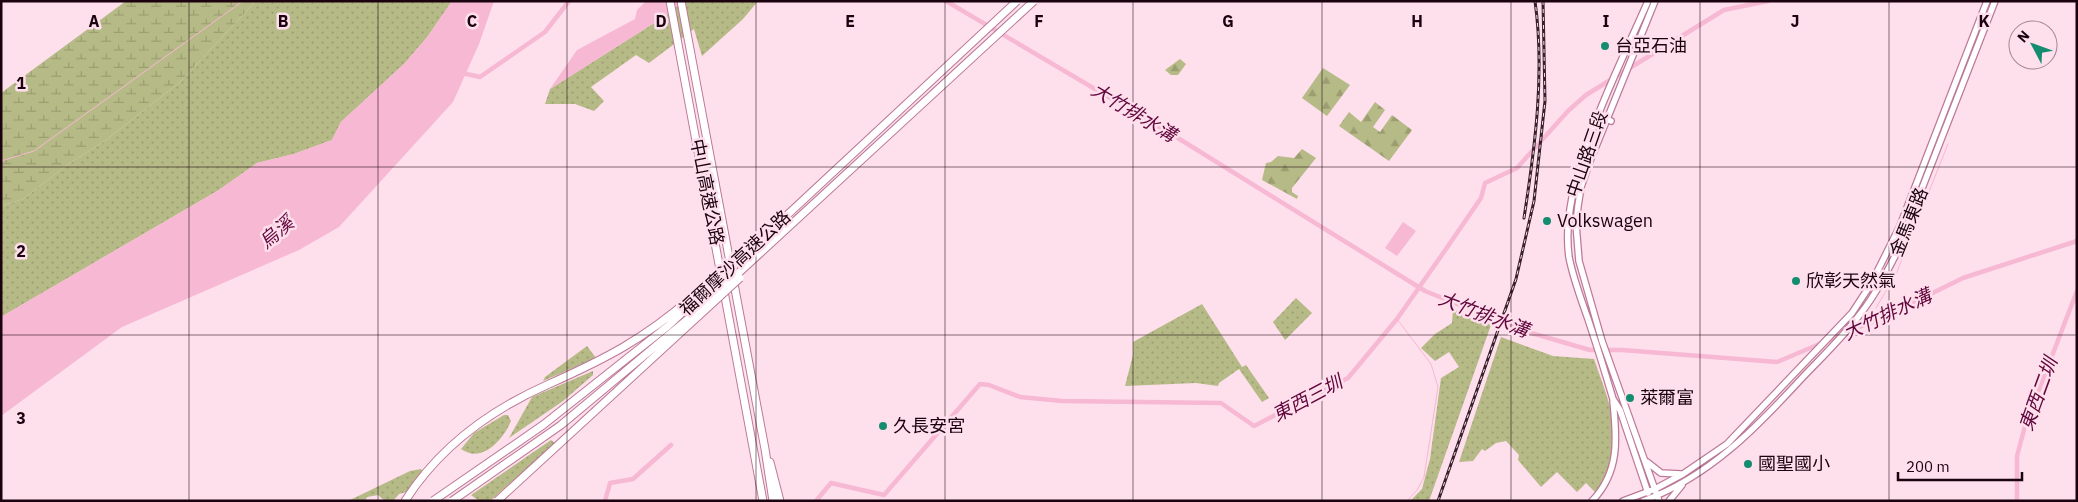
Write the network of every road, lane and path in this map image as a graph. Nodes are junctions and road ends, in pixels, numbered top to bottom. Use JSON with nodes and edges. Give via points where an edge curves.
{"nodes":[{"id":1,"x":670,"y":1,"type":"edge"},
{"id":2,"x":681,"y":1,"type":"edge"},
{"id":3,"x":1017,"y":1,"type":"edge"},
{"id":4,"x":1034,"y":1,"type":"edge"},
{"id":5,"x":1648,"y":1,"type":"edge"},
{"id":6,"x":1655,"y":1,"type":"edge"},
{"id":7,"x":1987,"y":1,"type":"edge"},
{"id":8,"x":1995,"y":1,"type":"edge"},
{"id":9,"x":1596,"y":116,"type":"junction"},
{"id":10,"x":1609,"y":120,"type":"junction"},
{"id":11,"x":766,"y":232,"type":"junction"},
{"id":12,"x":758,"y":257,"type":"junction"},
{"id":13,"x":1599,"y":342,"type":"junction"},
{"id":14,"x":1613,"y":399,"type":"junction"},
{"id":15,"x":765,"y":449,"type":"junction"},
{"id":16,"x":1644,"y":460,"type":"junction"},
{"id":17,"x":1683,"y":474,"type":"junction"},
{"id":18,"x":1686,"y":481,"type":"junction"},
{"id":19,"x":1648,"y":492,"type":"junction"},
{"id":20,"x":1657,"y":495,"type":"edge"},
{"id":21,"x":1648,"y":500,"type":"edge"},
{"id":22,"x":405,"y":501,"type":"edge"},
{"id":23,"x":432,"y":501,"type":"edge"},
{"id":24,"x":452,"y":501,"type":"edge"},
{"id":25,"x":497,"y":501,"type":"edge"},
{"id":26,"x":763,"y":501,"type":"edge"},
{"id":27,"x":773,"y":501,"type":"edge"},
{"id":28,"x":780,"y":501,"type":"edge"},
{"id":29,"x":1592,"y":501,"type":"edge"},
{"id":30,"x":1623,"y":501,"type":"edge"},
{"id":31,"x":1669,"y":501,"type":"edge"}],
"edges":[{"from":1,"to":26,"type":"highway","name":"中山高速公路","bridge":true},
{"from":2,"to":15,"type":"highway","name":"中山高速公路","bridge":true},
{"from":3,"to":11,"type":"highway","name":"福爾摩沙高速公路","bridge":true},
{"from":4,"to":12,"type":"highway","name":"福爾摩沙高速公路","bridge":true},
{"from":5,"to":9,"type":"main road","name":"中山路三段"},
{"from":6,"to":10,"type":"main road","name":"中山路三段"},
{"from":7,"to":17,"type":"main road","name":"金馬東路","via":[[1900,226],[1871,284],[1852,312],[1745,426],[1719,450]]},
{"from":8,"to":18,"type":"main road","name":"金馬東路","via":[[1907,230],[1882,282],[1862,313],[1755,428],[1719,460]]},
{"from":9,"to":10,"type":"main road"},
{"from":9,"to":13,"type":"main road","name":"中山路三段","via":[[1573,188],[1568,226],[1570,259]]},
{"from":10,"to":13,"type":"main road","name":"中山路三段","via":[[1581,187],[1576,224],[1579,261]]},
{"from":11,"to":22,"type":"highway","bridge":true,"via":[[668,318],[639,338],[606,358],[491,413],[449,448],[424,474]]},
{"from":11,"to":23,"type":"highway","name":"福爾摩沙高速公路","bridge":true,"via":[[668,326],[637,351],[543,425]]},
{"from":12,"to":24,"type":"highway","name":"福爾摩沙高速公路","bridge":true,"via":[[597,397]]},
{"from":12,"to":25,"type":"highway","bridge":true,"via":[[734,286]]},
{"from":13,"to":14,"type":"main road"},
{"from":13,"to":16,"type":"main road","via":[[1610,363]]},
{"from":14,"to":19,"type":"main road","via":[[1620,410]]},
{"from":14,"to":29,"type":"main road","via":[[1617,434],[1615,457],[1610,476]]},
{"from":15,"to":27,"type":"highway","name":"中山高速公路"},
{"from":15,"to":28,"type":"highway","via":[[775,474]]},
{"from":16,"to":17,"type":"main road","via":[[1661,473]]},
{"from":16,"to":20,"type":"main road"},
{"from":17,"to":20,"type":"main road","name":"金馬東路"},
{"from":18,"to":20,"type":"main road","name":"金馬東路"},
{"from":18,"to":31,"type":"main road"},
{"from":19,"to":20,"type":"main road","name":"金馬東路"},
{"from":19,"to":21,"type":"main road"},
{"from":19,"to":30,"type":"main road","name":"金馬東路"},
{"from":20,"to":21,"type":"main road","name":"金馬東路"}]}
